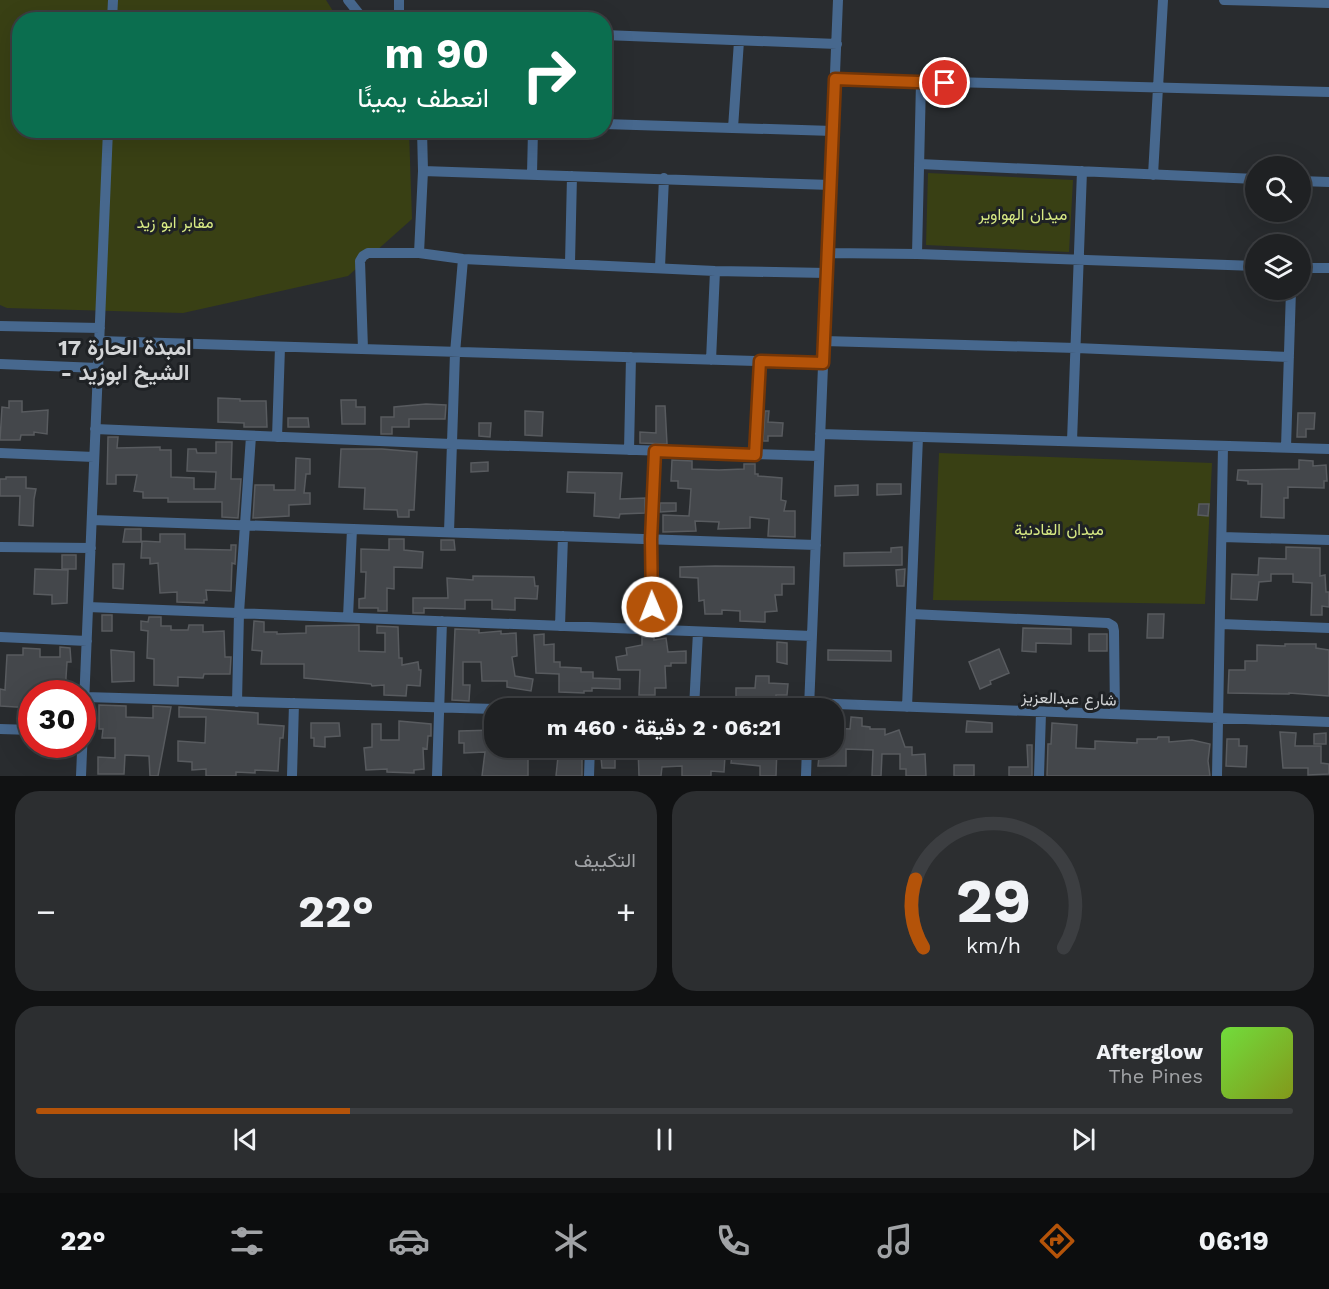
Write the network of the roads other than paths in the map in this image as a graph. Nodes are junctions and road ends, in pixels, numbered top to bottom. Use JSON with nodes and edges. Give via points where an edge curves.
{"nodes":[{"id":1,"x":348,"y":0,"type":"edge"},
{"id":2,"x":838,"y":0,"type":"edge"},
{"id":3,"x":1163,"y":0,"type":"edge"},
{"id":4,"x":1224,"y":0,"type":"edge"},
{"id":5,"x":1329,"y":3,"type":"edge"},
{"id":6,"x":358,"y":12,"type":"edge"},
{"id":7,"x":612,"y":35,"type":"edge"},
{"id":8,"x":739,"y":41,"type":"junction"},
{"id":9,"x":837,"y":44,"type":"junction"},
{"id":10,"x":835,"y":79,"type":"junction"},
{"id":11,"x":921,"y":82,"type":"junction"},
{"id":12,"x":1159,"y":88,"type":"junction"},
{"id":13,"x":1329,"y":92,"type":"edge"},
{"id":14,"x":612,"y":124,"type":"edge"},
{"id":15,"x":733,"y":128,"type":"junction"},
{"id":16,"x":833,"y":131,"type":"junction"},
{"id":17,"x":108,"y":138,"type":"edge"},
{"id":18,"x":422,"y":138,"type":"edge"},
{"id":19,"x":533,"y":138,"type":"edge"},
{"id":20,"x":919,"y":164,"type":"junction"},
{"id":21,"x":423,"y":171,"type":"junction"},
{"id":22,"x":1082,"y":171,"type":"junction"},
{"id":23,"x":532,"y":174,"type":"junction"},
{"id":24,"x":1153,"y":175,"type":"junction"},
{"id":25,"x":572,"y":176,"type":"junction"},
{"id":26,"x":664,"y":178,"type":"junction"},
{"id":27,"x":1245,"y":179,"type":"edge"},
{"id":28,"x":1311,"y":181,"type":"edge"},
{"id":29,"x":1329,"y":182,"type":"edge"},
{"id":30,"x":831,"y":185,"type":"junction"},
{"id":31,"x":419,"y":253,"type":"junction"},
{"id":32,"x":828,"y":253,"type":"junction"},
{"id":33,"x":917,"y":254,"type":"junction"},
{"id":34,"x":463,"y":260,"type":"junction"},
{"id":35,"x":1079,"y":260,"type":"junction"},
{"id":36,"x":570,"y":263,"type":"junction"},
{"id":37,"x":1245,"y":266,"type":"edge"},
{"id":38,"x":660,"y":267,"type":"junction"},
{"id":39,"x":1311,"y":268,"type":"edge"},
{"id":40,"x":1329,"y":268,"type":"edge"},
{"id":41,"x":716,"y":271,"type":"junction"},
{"id":42,"x":827,"y":273,"type":"junction"},
{"id":43,"x":1291,"y":300,"type":"edge"},
{"id":44,"x":0,"y":327,"type":"edge"},
{"id":45,"x":100,"y":328,"type":"junction"},
{"id":46,"x":99,"y":341,"type":"junction"},
{"id":47,"x":824,"y":341,"type":"junction"},
{"id":48,"x":280,"y":347,"type":"junction"},
{"id":49,"x":1076,"y":348,"type":"junction"},
{"id":50,"x":363,"y":350,"type":"junction"},
{"id":51,"x":455,"y":353,"type":"junction"},
{"id":52,"x":631,"y":357,"type":"junction"},
{"id":53,"x":1289,"y":357,"type":"junction"},
{"id":54,"x":711,"y":360,"type":"junction"},
{"id":55,"x":760,"y":361,"type":"junction"},
{"id":56,"x":823,"y":363,"type":"junction"},
{"id":57,"x":0,"y":364,"type":"edge"},
{"id":58,"x":98,"y":368,"type":"junction"},
{"id":59,"x":96,"y":429,"type":"junction"},
{"id":60,"x":820,"y":434,"type":"junction"},
{"id":61,"x":251,"y":436,"type":"junction"},
{"id":62,"x":277,"y":436,"type":"junction"},
{"id":63,"x":918,"y":437,"type":"junction"},
{"id":64,"x":1072,"y":441,"type":"junction"},
{"id":65,"x":451,"y":444,"type":"junction"},
{"id":66,"x":1223,"y":446,"type":"junction"},
{"id":67,"x":1286,"y":447,"type":"junction"},
{"id":68,"x":1329,"y":449,"type":"edge"},
{"id":69,"x":629,"y":450,"type":"junction"},
{"id":70,"x":655,"y":451,"type":"junction"},
{"id":71,"x":0,"y":453,"type":"edge"},
{"id":72,"x":755,"y":455,"type":"junction"},
{"id":73,"x":819,"y":456,"type":"junction"},
{"id":74,"x":94,"y":457,"type":"junction"},
{"id":75,"x":92,"y":520,"type":"junction"},
{"id":76,"x":246,"y":524,"type":"junction"},
{"id":77,"x":352,"y":529,"type":"junction"},
{"id":78,"x":449,"y":532,"type":"junction"},
{"id":79,"x":563,"y":536,"type":"junction"},
{"id":80,"x":1222,"y":537,"type":"junction"},
{"id":81,"x":651,"y":539,"type":"junction"},
{"id":82,"x":1329,"y":540,"type":"edge"},
{"id":83,"x":816,"y":545,"type":"junction"},
{"id":84,"x":0,"y":547,"type":"edge"},
{"id":85,"x":91,"y":548,"type":"junction"},
{"id":86,"x":88,"y":608,"type":"junction"},
{"id":87,"x":239,"y":613,"type":"junction"},
{"id":88,"x":910,"y":614,"type":"junction"},
{"id":89,"x":348,"y":617,"type":"junction"},
{"id":90,"x":442,"y":621,"type":"junction"},
{"id":91,"x":1221,"y":624,"type":"junction"},
{"id":92,"x":560,"y":626,"type":"junction"},
{"id":93,"x":1329,"y":628,"type":"edge"},
{"id":94,"x":652,"y":629,"type":"junction"},
{"id":95,"x":698,"y":632,"type":"junction"},
{"id":96,"x":812,"y":636,"type":"junction"},
{"id":97,"x":0,"y":637,"type":"edge"},
{"id":98,"x":87,"y":641,"type":"junction"},
{"id":99,"x":86,"y":680,"type":"edge"},
{"id":100,"x":96,"y":697,"type":"edge"},
{"id":101,"x":695,"y":698,"type":"edge"},
{"id":102,"x":809,"y":698,"type":"edge"},
{"id":103,"x":237,"y":702,"type":"junction"},
{"id":104,"x":294,"y":703,"type":"junction"},
{"id":105,"x":844,"y":706,"type":"edge"},
{"id":106,"x":907,"y":707,"type":"junction"},
{"id":107,"x":439,"y":708,"type":"junction"},
{"id":108,"x":484,"y":709,"type":"edge"},
{"id":109,"x":1041,"y":712,"type":"junction"},
{"id":110,"x":1115,"y":714,"type":"junction"},
{"id":111,"x":1218,"y":718,"type":"junction"},
{"id":112,"x":1329,"y":722,"type":"edge"},
{"id":113,"x":0,"y":729,"type":"edge"},
{"id":114,"x":18,"y":730,"type":"edge"},
{"id":115,"x":82,"y":758,"type":"edge"},
{"id":116,"x":590,"y":758,"type":"edge"},
{"id":117,"x":807,"y":758,"type":"edge"},
{"id":118,"x":81,"y":776,"type":"edge"},
{"id":119,"x":292,"y":776,"type":"edge"},
{"id":120,"x":437,"y":776,"type":"edge"},
{"id":121,"x":589,"y":776,"type":"edge"},
{"id":122,"x":806,"y":776,"type":"edge"},
{"id":123,"x":1039,"y":776,"type":"edge"},
{"id":124,"x":1217,"y":776,"type":"edge"}],
"edges":[{"from":1,"to":6,"type":"street"},
{"from":2,"to":9,"type":"street"},
{"from":3,"to":12,"type":"street"},
{"from":4,"to":5,"type":"street"},
{"from":7,"to":8,"type":"street"},
{"from":8,"to":9,"type":"street"},
{"from":8,"to":15,"type":"street"},
{"from":9,"to":10,"type":"street"},
{"from":10,"to":11,"type":"street"},
{"from":10,"to":16,"type":"street"},
{"from":11,"to":12,"type":"street"},
{"from":11,"to":20,"type":"street"},
{"from":12,"to":13,"type":"street"},
{"from":12,"to":24,"type":"street"},
{"from":14,"to":15,"type":"street"},
{"from":15,"to":16,"type":"street"},
{"from":16,"to":30,"type":"street"},
{"from":17,"to":45,"type":"street"},
{"from":18,"to":21,"type":"street"},
{"from":19,"to":23,"type":"street"},
{"from":20,"to":22,"type":"street"},
{"from":20,"to":33,"type":"street"},
{"from":21,"to":23,"type":"street"},
{"from":21,"to":31,"type":"street"},
{"from":22,"to":24,"type":"street"},
{"from":22,"to":35,"type":"street"},
{"from":23,"to":25,"type":"street"},
{"from":24,"to":27,"type":"street"},
{"from":25,"to":26,"type":"street"},
{"from":25,"to":36,"type":"street"},
{"from":26,"to":30,"type":"street"},
{"from":26,"to":38,"type":"street"},
{"from":28,"to":29,"type":"street"},
{"from":30,"to":32,"type":"street"},
{"from":31,"to":34,"type":"street"},
{"from":31,"to":50,"type":"street","via":[[368,253],[360,261]]},
{"from":32,"to":33,"type":"street"},
{"from":32,"to":42,"type":"street"},
{"from":33,"to":35,"type":"street"},
{"from":34,"to":36,"type":"street"},
{"from":34,"to":51,"type":"street"},
{"from":35,"to":37,"type":"street"},
{"from":35,"to":49,"type":"street"},
{"from":36,"to":38,"type":"street"},
{"from":38,"to":41,"type":"street"},
{"from":39,"to":40,"type":"street"},
{"from":41,"to":42,"type":"street"},
{"from":41,"to":54,"type":"street"},
{"from":42,"to":47,"type":"street"},
{"from":43,"to":53,"type":"street"},
{"from":44,"to":45,"type":"street"},
{"from":45,"to":46,"type":"street"},
{"from":46,"to":48,"type":"street"},
{"from":46,"to":58,"type":"street"},
{"from":47,"to":49,"type":"street"},
{"from":47,"to":56,"type":"street"},
{"from":48,"to":50,"type":"street"},
{"from":48,"to":62,"type":"street"},
{"from":49,"to":53,"type":"street"},
{"from":49,"to":64,"type":"street"},
{"from":50,"to":51,"type":"street"},
{"from":51,"to":52,"type":"street"},
{"from":51,"to":65,"type":"street"},
{"from":52,"to":54,"type":"street"},
{"from":52,"to":69,"type":"street"},
{"from":53,"to":67,"type":"street"},
{"from":54,"to":55,"type":"street"},
{"from":55,"to":56,"type":"street"},
{"from":55,"to":72,"type":"street"},
{"from":56,"to":60,"type":"street"},
{"from":57,"to":58,"type":"street"},
{"from":58,"to":59,"type":"street"},
{"from":59,"to":61,"type":"street"},
{"from":59,"to":74,"type":"street"},
{"from":60,"to":63,"type":"street"},
{"from":60,"to":73,"type":"street"},
{"from":61,"to":62,"type":"street"},
{"from":61,"to":76,"type":"street"},
{"from":62,"to":65,"type":"street"},
{"from":63,"to":64,"type":"street"},
{"from":63,"to":88,"type":"street"},
{"from":64,"to":66,"type":"street"},
{"from":65,"to":69,"type":"street"},
{"from":65,"to":78,"type":"street"},
{"from":66,"to":67,"type":"street"},
{"from":66,"to":80,"type":"street"},
{"from":67,"to":68,"type":"street"},
{"from":69,"to":70,"type":"street"},
{"from":70,"to":72,"type":"street"},
{"from":70,"to":81,"type":"street"},
{"from":71,"to":74,"type":"street"},
{"from":72,"to":73,"type":"street"},
{"from":73,"to":83,"type":"street"},
{"from":74,"to":75,"type":"street"},
{"from":75,"to":76,"type":"street"},
{"from":75,"to":85,"type":"street"},
{"from":76,"to":77,"type":"street"},
{"from":76,"to":87,"type":"street"},
{"from":77,"to":78,"type":"street"},
{"from":77,"to":89,"type":"street"},
{"from":78,"to":79,"type":"street"},
{"from":79,"to":81,"type":"street"},
{"from":79,"to":92,"type":"street"},
{"from":80,"to":82,"type":"street"},
{"from":80,"to":91,"type":"street"},
{"from":81,"to":83,"type":"street"},
{"from":81,"to":94,"type":"street"},
{"from":83,"to":96,"type":"street"},
{"from":84,"to":85,"type":"street"},
{"from":85,"to":86,"type":"street"},
{"from":86,"to":87,"type":"street"},
{"from":86,"to":98,"type":"street"},
{"from":87,"to":89,"type":"street"},
{"from":87,"to":103,"type":"street"},
{"from":88,"to":106,"type":"street"},
{"from":88,"to":110,"type":"street","via":[[1108,622],[1114,631]]},
{"from":89,"to":90,"type":"street"},
{"from":90,"to":92,"type":"street"},
{"from":90,"to":107,"type":"street"},
{"from":91,"to":93,"type":"street"},
{"from":91,"to":111,"type":"street"},
{"from":92,"to":94,"type":"street"},
{"from":94,"to":95,"type":"street"},
{"from":95,"to":96,"type":"street"},
{"from":95,"to":101,"type":"street"},
{"from":96,"to":102,"type":"street"},
{"from":97,"to":98,"type":"street"},
{"from":98,"to":99,"type":"street"},
{"from":100,"to":103,"type":"street"},
{"from":103,"to":104,"type":"street"},
{"from":104,"to":107,"type":"street"},
{"from":104,"to":119,"type":"street"},
{"from":105,"to":106,"type":"street","name":"شارع عبدالعزيز"},
{"from":106,"to":109,"type":"street","name":"شارع عبدالعزيز"},
{"from":107,"to":108,"type":"street"},
{"from":107,"to":120,"type":"street"},
{"from":109,"to":110,"type":"street","name":"شارع عبدالعزيز"},
{"from":109,"to":123,"type":"street"},
{"from":110,"to":111,"type":"street","name":"شارع عبدالعزيز"},
{"from":111,"to":112,"type":"street","name":"شارع عبدالعزيز"},
{"from":111,"to":124,"type":"street"},
{"from":113,"to":114,"type":"street"},
{"from":115,"to":118,"type":"street"},
{"from":116,"to":121,"type":"street"},
{"from":117,"to":122,"type":"street"}]}
